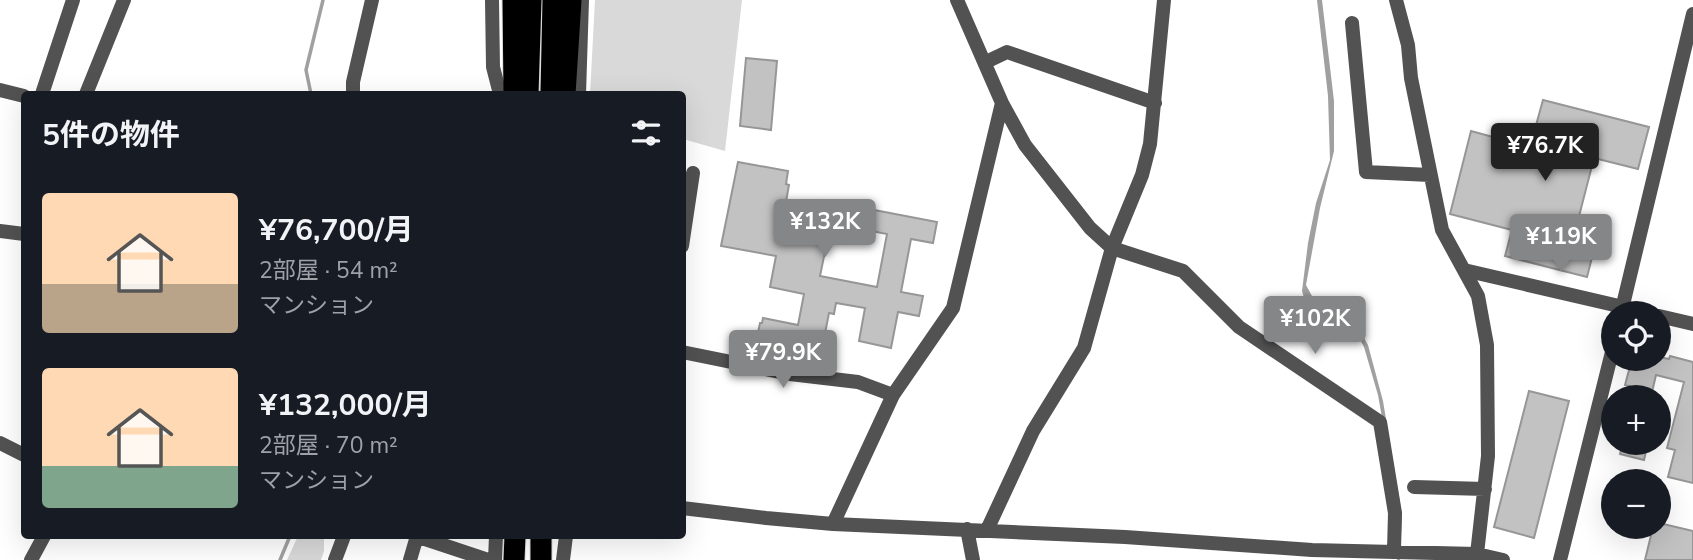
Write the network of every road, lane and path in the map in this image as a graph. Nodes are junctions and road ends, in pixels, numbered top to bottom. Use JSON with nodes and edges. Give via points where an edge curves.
{"nodes":[{"id":1,"x":73,"y":0,"type":"edge"},
{"id":2,"x":124,"y":0,"type":"edge"},
{"id":3,"x":372,"y":0,"type":"edge"},
{"id":4,"x":492,"y":0,"type":"edge"},
{"id":5,"x":513,"y":0,"type":"edge"},
{"id":6,"x":531,"y":0,"type":"edge"},
{"id":7,"x":553,"y":0,"type":"edge"},
{"id":8,"x":570,"y":0,"type":"edge"},
{"id":9,"x":582,"y":0,"type":"edge"},
{"id":10,"x":957,"y":0,"type":"edge"},
{"id":11,"x":1164,"y":0,"type":"edge"},
{"id":12,"x":1396,"y":0,"type":"edge"},
{"id":13,"x":1693,"y":14,"type":"edge"},
{"id":14,"x":1352,"y":23,"type":"dead end"},
{"id":15,"x":986,"y":62,"type":"junction"},
{"id":16,"x":0,"y":90,"type":"edge"},
{"id":17,"x":43,"y":91,"type":"edge"},
{"id":18,"x":87,"y":91,"type":"edge"},
{"id":19,"x":353,"y":91,"type":"edge"},
{"id":20,"x":499,"y":91,"type":"edge"},
{"id":21,"x":514,"y":91,"type":"edge"},
{"id":22,"x":528,"y":91,"type":"edge"},
{"id":23,"x":551,"y":91,"type":"edge"},
{"id":24,"x":565,"y":91,"type":"edge"},
{"id":25,"x":579,"y":91,"type":"edge"},
{"id":26,"x":21,"y":95,"type":"edge"},
{"id":27,"x":1002,"y":103,"type":"junction"},
{"id":28,"x":1155,"y":103,"type":"junction"},
{"id":29,"x":693,"y":173,"type":"dead end"},
{"id":30,"x":1430,"y":174,"type":"junction"},
{"id":31,"x":686,"y":219,"type":"edge"},
{"id":32,"x":0,"y":231,"type":"edge"},
{"id":33,"x":21,"y":234,"type":"edge"},
{"id":34,"x":1112,"y":248,"type":"junction"},
{"id":35,"x":1464,"y":270,"type":"junction"},
{"id":36,"x":1624,"y":301,"type":"edge"},
{"id":37,"x":1601,"y":305,"type":"edge"},
{"id":38,"x":1671,"y":319,"type":"edge"},
{"id":39,"x":1693,"y":324,"type":"edge"},
{"id":40,"x":686,"y":353,"type":"edge"},
{"id":41,"x":1607,"y":371,"type":"edge"},
{"id":42,"x":892,"y":395,"type":"junction"},
{"id":43,"x":0,"y":443,"type":"edge"},
{"id":44,"x":21,"y":454,"type":"edge"},
{"id":45,"x":1414,"y":487,"type":"dead end"},
{"id":46,"x":1485,"y":489,"type":"junction"},
{"id":47,"x":686,"y":509,"type":"edge"},
{"id":48,"x":833,"y":524,"type":"junction"},
{"id":49,"x":967,"y":529,"type":"junction"},
{"id":50,"x":987,"y":530,"type":"junction"},
{"id":51,"x":42,"y":539,"type":"edge"},
{"id":52,"x":343,"y":539,"type":"edge"},
{"id":53,"x":416,"y":539,"type":"edge"},
{"id":54,"x":426,"y":539,"type":"edge"},
{"id":55,"x":496,"y":539,"type":"edge"},
{"id":56,"x":515,"y":539,"type":"edge"},
{"id":57,"x":541,"y":539,"type":"edge"},
{"id":58,"x":566,"y":539,"type":"edge"},
{"id":59,"x":1394,"y":550,"type":"junction"},
{"id":60,"x":1477,"y":554,"type":"junction"},
{"id":61,"x":31,"y":560,"type":"edge"},
{"id":62,"x":335,"y":560,"type":"edge"},
{"id":63,"x":410,"y":560,"type":"edge"},
{"id":64,"x":488,"y":560,"type":"edge"},
{"id":65,"x":495,"y":560,"type":"edge"},
{"id":66,"x":514,"y":560,"type":"edge"},
{"id":67,"x":541,"y":560,"type":"edge"},
{"id":68,"x":563,"y":560,"type":"edge"},
{"id":69,"x":974,"y":560,"type":"edge"},
{"id":70,"x":1503,"y":560,"type":"edge"},
{"id":71,"x":1560,"y":560,"type":"edge"}],
"edges":[{"from":1,"to":17,"type":"street"},
{"from":2,"to":18,"type":"street"},
{"from":3,"to":19,"type":"street"},
{"from":4,"to":20,"type":"street","via":[[493,67]]},
{"from":5,"to":21,"type":"highway"},
{"from":6,"to":22,"type":"highway"},
{"from":7,"to":23,"type":"highway"},
{"from":8,"to":24,"type":"highway"},
{"from":9,"to":25,"type":"street"},
{"from":10,"to":15,"type":"street"},
{"from":11,"to":28,"type":"street"},
{"from":12,"to":30,"type":"street"},
{"from":13,"to":36,"type":"street"},
{"from":14,"to":30,"type":"street","via":[[1366,172]]},
{"from":15,"to":27,"type":"street"},
{"from":15,"to":28,"type":"street","via":[[1007,52]]},
{"from":16,"to":26,"type":"street"},
{"from":27,"to":34,"type":"street","via":[[1025,145],[1072,207]]},
{"from":27,"to":42,"type":"street","via":[[953,307]]},
{"from":28,"to":34,"type":"street","via":[[1142,175]]},
{"from":29,"to":31,"type":"street"},
{"from":30,"to":35,"type":"street","via":[[1442,230]]},
{"from":32,"to":33,"type":"street"},
{"from":34,"to":50,"type":"street","via":[[1084,348],[1033,431]]},
{"from":34,"to":59,"type":"street","via":[[1183,271],[1239,327],[1380,422],[1395,513]]},
{"from":35,"to":37,"type":"street"},
{"from":35,"to":46,"type":"street","via":[[1478,296],[1486,345]]},
{"from":38,"to":39,"type":"street"},
{"from":40,"to":42,"type":"street","via":[[858,382]]},
{"from":41,"to":71,"type":"street"},
{"from":42,"to":48,"type":"street"},
{"from":43,"to":44,"type":"street"},
{"from":45,"to":46,"type":"street"},
{"from":46,"to":60,"type":"street"},
{"from":47,"to":48,"type":"street"},
{"from":48,"to":49,"type":"street"},
{"from":49,"to":50,"type":"street"},
{"from":49,"to":69,"type":"street"},
{"from":50,"to":59,"type":"street","via":[[1312,550]]},
{"from":51,"to":61,"type":"street"},
{"from":52,"to":62,"type":"street"},
{"from":53,"to":63,"type":"street"},
{"from":54,"to":64,"type":"street"},
{"from":55,"to":65,"type":"street"},
{"from":56,"to":66,"type":"highway"},
{"from":57,"to":67,"type":"highway"},
{"from":58,"to":68,"type":"street"},
{"from":59,"to":60,"type":"street"},
{"from":60,"to":70,"type":"street"}]}
